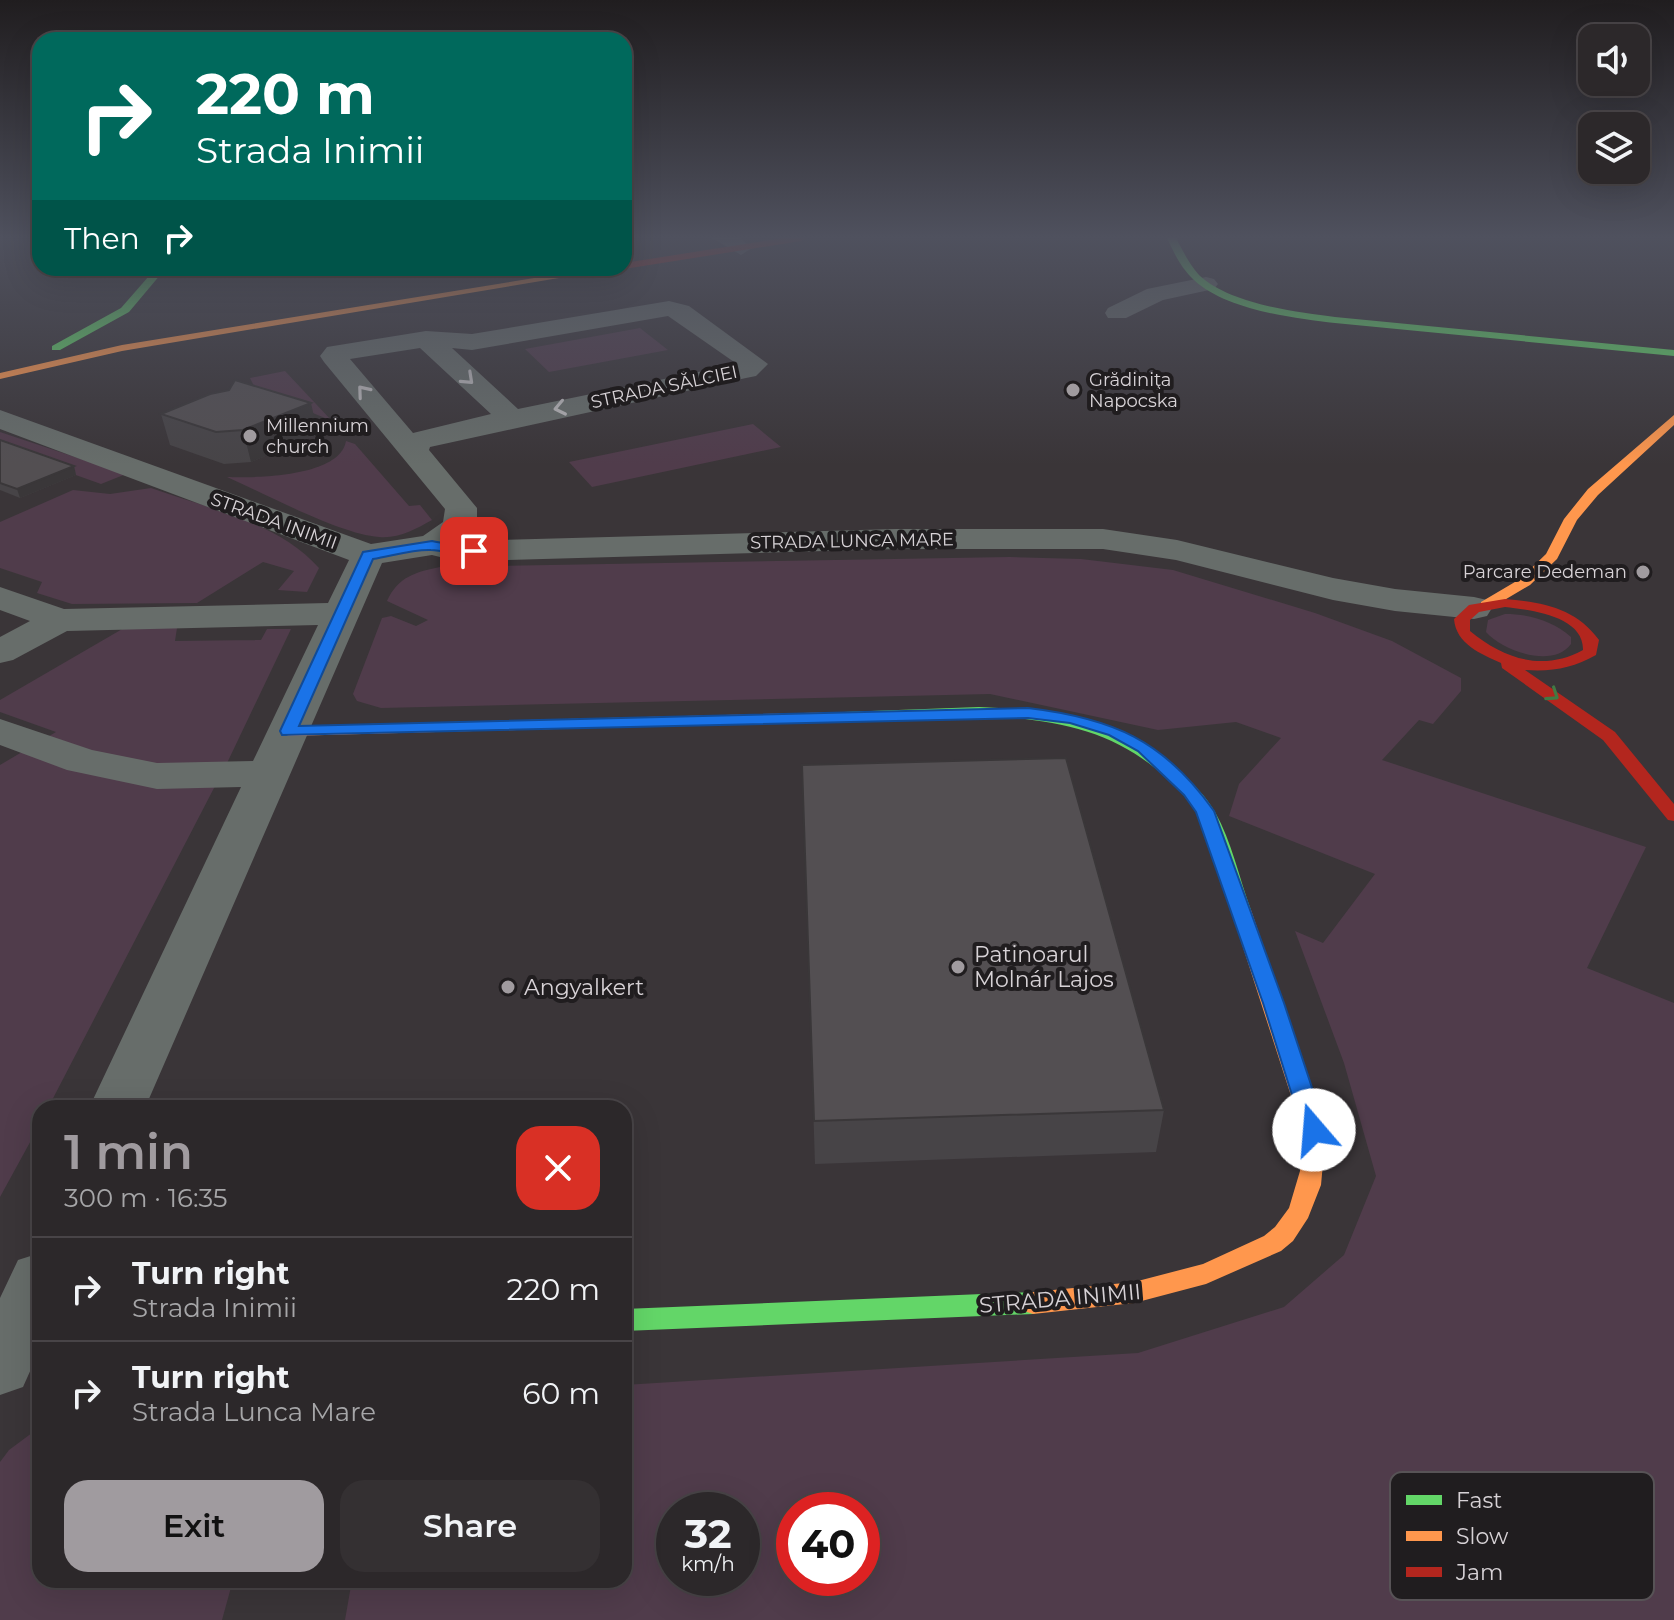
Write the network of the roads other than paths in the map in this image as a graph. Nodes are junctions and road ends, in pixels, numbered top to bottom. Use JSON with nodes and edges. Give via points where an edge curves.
{"nodes":[{"id":1,"x":118,"y":314,"type":"edge"},
{"id":2,"x":124,"y":314,"type":"edge"},
{"id":3,"x":334,"y":314,"type":"edge"},
{"id":4,"x":637,"y":314,"type":"edge"},
{"id":5,"x":684,"y":314,"type":"edge"},
{"id":6,"x":1311,"y":314,"type":"edge"},
{"id":7,"x":426,"y":339,"type":"junction"},
{"id":8,"x":122,"y":348,"type":"junction"},
{"id":9,"x":1599,"y":348,"type":"junction"},
{"id":10,"x":1674,"y":353,"type":"edge"},
{"id":11,"x":1674,"y":364,"type":"edge"},
{"id":12,"x":0,"y":376,"type":"edge"},
{"id":13,"x":511,"y":418,"type":"junction"},
{"id":14,"x":0,"y":419,"type":"edge"},
{"id":15,"x":1674,"y":419,"type":"edge"},
{"id":16,"x":413,"y":451,"type":"junction"},
{"id":17,"x":432,"y":545,"type":"junction"},
{"id":18,"x":368,"y":555,"type":"junction"},
{"id":19,"x":1552,"y":556,"type":"junction"},
{"id":20,"x":1552,"y":577,"type":"dead end"},
{"id":21,"x":1333,"y":589,"type":"junction"},
{"id":22,"x":1558,"y":596,"type":"dead end"},
{"id":23,"x":0,"y":598,"type":"edge"},
{"id":24,"x":1480,"y":606,"type":"junction"},
{"id":25,"x":341,"y":614,"type":"junction"},
{"id":26,"x":60,"y":620,"type":"junction"},
{"id":27,"x":1575,"y":622,"type":"junction"},
{"id":28,"x":1486,"y":650,"type":"junction"},
{"id":29,"x":0,"y":652,"type":"edge"},
{"id":30,"x":1593,"y":700,"type":"dead end"},
{"id":31,"x":0,"y":731,"type":"edge"},
{"id":32,"x":288,"y":731,"type":"junction"},
{"id":33,"x":1609,"y":736,"type":"junction"},
{"id":34,"x":268,"y":774,"type":"junction"},
{"id":35,"x":1674,"y":816,"type":"edge"},
{"id":36,"x":121,"y":1100,"type":"edge"},
{"id":37,"x":32,"y":1299,"type":"edge"},
{"id":38,"x":632,"y":1320,"type":"edge"},
{"id":39,"x":12,"y":1350,"type":"edge"}],
"edges":[{"from":1,"to":12,"type":"main road"},
{"from":2,"to":8,"type":"main road"},
{"from":3,"to":8,"type":"main road"},
{"from":7,"to":4,"type":"street","name":"STRADA SĂLCIEI","one_way":true,"via":[[472,342]]},
{"from":5,"to":13,"type":"street","name":"STRADA SĂLCIEI","one_way":true,"via":[[755,364]]},
{"from":6,"to":9,"type":"main road"},
{"from":7,"to":13,"type":"street","one_way":true},
{"from":16,"to":7,"type":"street","name":"STRADA SĂLCIEI","one_way":true,"via":[[333,356]]},
{"from":8,"to":12,"type":"main road"},
{"from":9,"to":10,"type":"main road"},
{"from":9,"to":11,"type":"main road"},
{"from":13,"to":16,"type":"street","name":"STRADA SĂLCIEI","via":[[426,437]]},
{"from":14,"to":18,"type":"street","name":"STRADA INIMII"},
{"from":15,"to":19,"type":"main road","via":[[1593,492]]},
{"from":16,"to":17,"type":"street","name":"STRADA SĂLCIEI","via":[[461,508],[462,516],[449,536]]},
{"from":17,"to":18,"type":"street","name":"STRADA LUNCA MARE"},
{"from":17,"to":21,"type":"street","name":"STRADA LUNCA MARE","via":[[500,551],[896,539],[1103,539],[1177,550]]},
{"from":18,"to":25,"type":"street","name":"STRADA INIMII"},
{"from":19,"to":20,"type":"main road"},
{"from":19,"to":24,"type":"main road","via":[[1525,582]]},
{"from":21,"to":24,"type":"street","name":"STRADA LUNCA MARE"},
{"from":21,"to":28,"type":"street","name":"STRADA LUNCA MARE"},
{"from":22,"to":27,"type":"main road"},
{"from":23,"to":26,"type":"street"},
{"from":24,"to":27,"type":"main road","via":[[1531,606]]},
{"from":24,"to":28,"type":"main road","via":[[1461,623],[1463,632]]},
{"from":25,"to":26,"type":"street"},
{"from":25,"to":32,"type":"street","name":"STRADA INIMII"},
{"from":26,"to":29,"type":"street"},
{"from":27,"to":28,"type":"main road","via":[[1593,644],[1580,669],[1544,666]]},
{"from":28,"to":33,"type":"main road","name":"STRADA LUNCA MARE","one_way":true},
{"from":30,"to":33,"type":"main road","name":"STRADA LUNCA MARE"},
{"from":31,"to":34,"type":"street","via":[[82,761],[135,773]]},
{"from":32,"to":34,"type":"street","name":"STRADA INIMII"},
{"from":32,"to":38,"type":"main road","name":"STRADA INIMII","via":[[1049,715],[1094,724],[1144,747],[1205,811],[1314,1130],[1315,1162],[1308,1189],[1284,1234],[1255,1254],[1211,1272],[1156,1290],[1096,1300]]},
{"from":33,"to":35,"type":"main road","name":"STRADA LUNCA MARE"},
{"from":34,"to":36,"type":"street","name":"STRADA INIMII"},
{"from":37,"to":39,"type":"street"}]}
